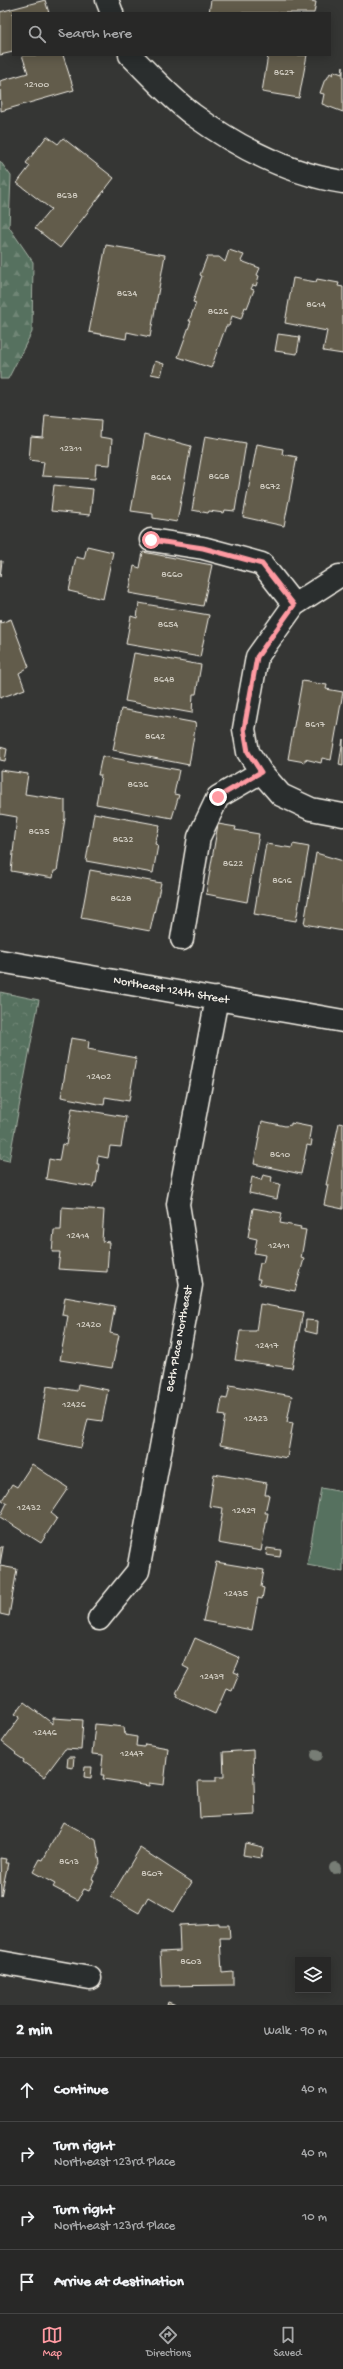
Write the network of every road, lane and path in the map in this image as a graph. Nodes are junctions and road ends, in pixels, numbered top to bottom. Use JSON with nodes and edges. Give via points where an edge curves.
{"nodes":[{"id":1,"x":107,"y":0,"type":"edge"},
{"id":2,"x":112,"y":12,"type":"edge"},
{"id":3,"x":131,"y":56,"type":"edge"},
{"id":4,"x":343,"y":182,"type":"edge"},
{"id":5,"x":151,"y":540,"type":"dead end"},
{"id":6,"x":343,"y":576,"type":"edge"},
{"id":7,"x":294,"y":605,"type":"junction"},
{"id":8,"x":261,"y":772,"type":"junction"},
{"id":9,"x":343,"y":815,"type":"edge"},
{"id":10,"x":182,"y":939,"type":"dead end"},
{"id":11,"x":0,"y":961,"type":"edge"},
{"id":12,"x":217,"y":998,"type":"junction"},
{"id":13,"x":343,"y":1020,"type":"edge"},
{"id":14,"x":99,"y":1619,"type":"dead end"},
{"id":15,"x":0,"y":1962,"type":"edge"},
{"id":16,"x":90,"y":1978,"type":"dead end"}],
"edges":[{"from":1,"to":2,"type":"street"},
{"from":3,"to":4,"type":"street","via":[[191,113],[228,138],[270,160],[312,176]]},
{"from":5,"to":7,"type":"street","via":[[203,548],[262,564]]},
{"from":6,"to":7,"type":"street"},
{"from":7,"to":8,"type":"street","via":[[257,657],[244,729],[248,752]]},
{"from":8,"to":9,"type":"street","via":[[281,795],[311,809]]},
{"from":8,"to":10,"type":"street","via":[[218,797],[199,837]]},
{"from":11,"to":12,"type":"street","name":"Northeast 124th Street"},
{"from":12,"to":13,"type":"street","name":"Northeast 124th Street"},
{"from":12,"to":14,"type":"street","name":"86th Place Northeast","via":[[178,1204],[191,1285],[138,1570]]},
{"from":15,"to":16,"type":"street"}]}
